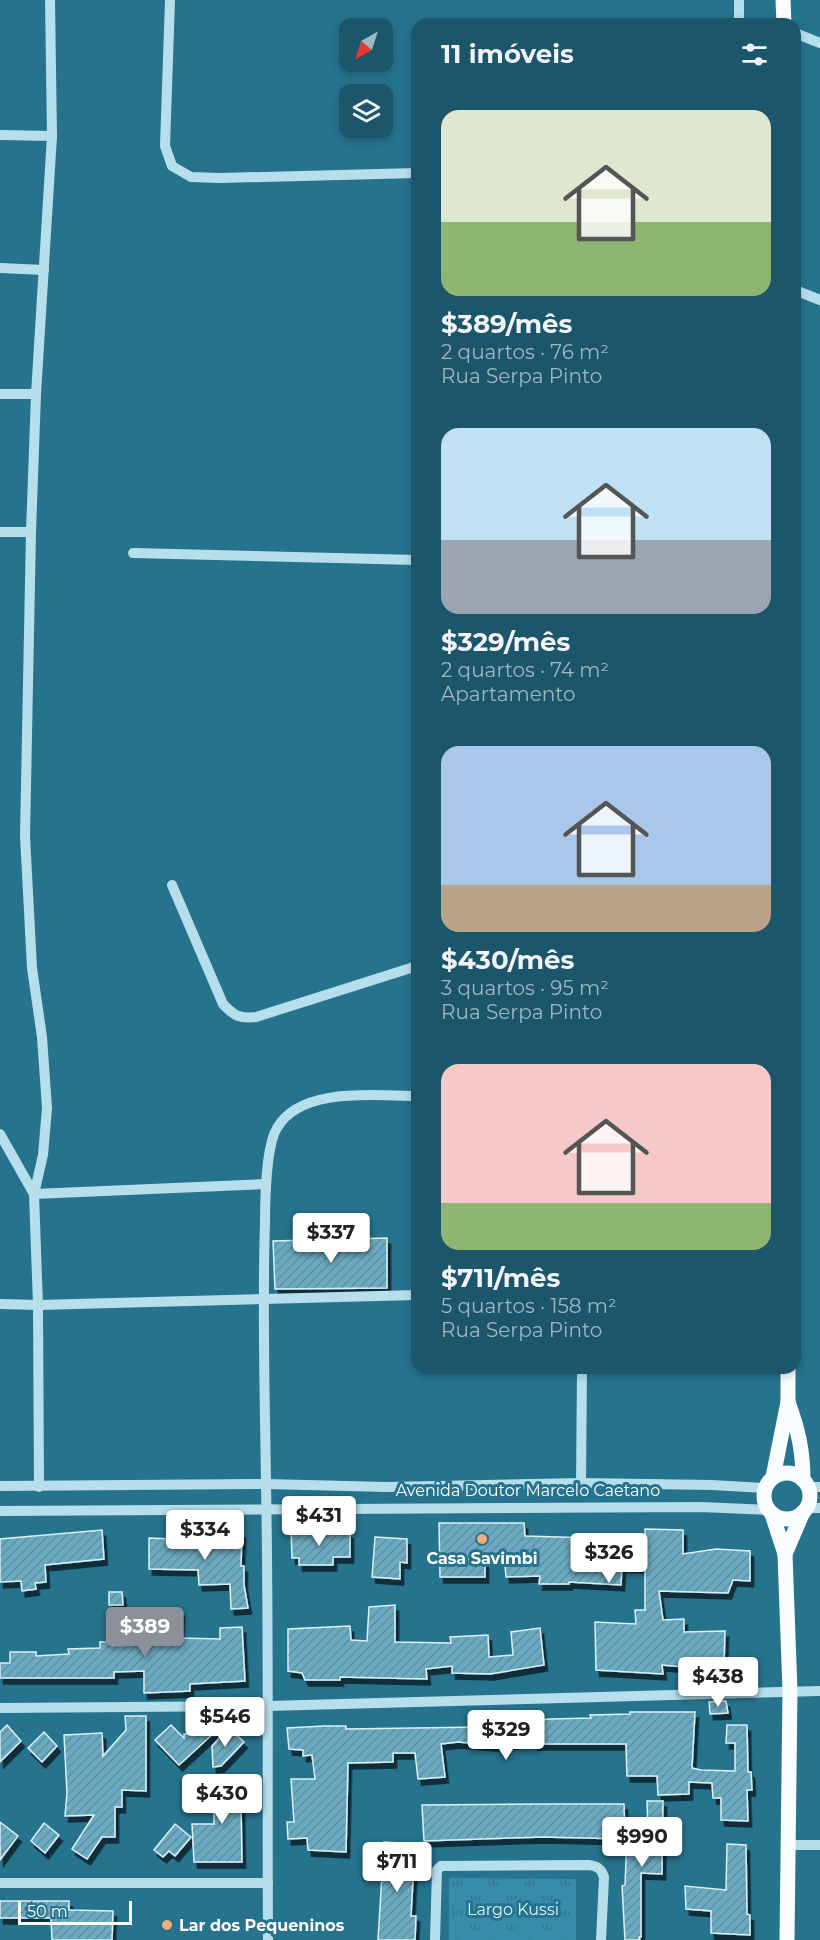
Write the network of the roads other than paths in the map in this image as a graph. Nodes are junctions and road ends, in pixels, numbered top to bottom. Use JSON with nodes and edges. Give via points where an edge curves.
{"nodes":[{"id":1,"x":50,"y":0,"type":"edge"},
{"id":2,"x":170,"y":0,"type":"edge"},
{"id":3,"x":739,"y":0,"type":"edge"},
{"id":4,"x":783,"y":0,"type":"edge"},
{"id":5,"x":739,"y":18,"type":"edge"},
{"id":6,"x":784,"y":18,"type":"edge"},
{"id":7,"x":801,"y":35,"type":"edge"},
{"id":8,"x":820,"y":43,"type":"edge"},
{"id":9,"x":0,"y":135,"type":"edge"},
{"id":10,"x":52,"y":136,"type":"junction"},
{"id":11,"x":411,"y":173,"type":"edge"},
{"id":12,"x":0,"y":268,"type":"edge"},
{"id":13,"x":44,"y":270,"type":"junction"},
{"id":14,"x":801,"y":292,"type":"edge"},
{"id":15,"x":820,"y":300,"type":"edge"},
{"id":16,"x":0,"y":394,"type":"edge"},
{"id":17,"x":36,"y":394,"type":"junction"},
{"id":18,"x":0,"y":532,"type":"edge"},
{"id":19,"x":31,"y":532,"type":"junction"},
{"id":20,"x":133,"y":553,"type":"dead end"},
{"id":21,"x":411,"y":560,"type":"edge"},
{"id":22,"x":172,"y":885,"type":"dead end"},
{"id":23,"x":411,"y":968,"type":"edge"},
{"id":24,"x":411,"y":1096,"type":"edge"},
{"id":25,"x":0,"y":1134,"type":"edge"},
{"id":26,"x":266,"y":1184,"type":"junction"},
{"id":27,"x":34,"y":1194,"type":"junction"},
{"id":28,"x":411,"y":1295,"type":"edge"},
{"id":29,"x":262,"y":1298,"type":"junction"},
{"id":30,"x":0,"y":1304,"type":"edge"},
{"id":31,"x":38,"y":1305,"type":"junction"},
{"id":32,"x":582,"y":1374,"type":"edge"},
{"id":33,"x":788,"y":1374,"type":"edge"},
{"id":34,"x":788,"y":1402,"type":"junction"},
{"id":35,"x":580,"y":1483,"type":"junction"},
{"id":36,"x":769,"y":1483,"type":"junction"},
{"id":37,"x":266,"y":1484,"type":"junction"},
{"id":38,"x":810,"y":1485,"type":"edge"},
{"id":39,"x":0,"y":1486,"type":"edge"},
{"id":40,"x":39,"y":1487,"type":"junction"},
{"id":41,"x":810,"y":1509,"type":"edge"},
{"id":42,"x":267,"y":1510,"type":"junction"},
{"id":43,"x":0,"y":1511,"type":"edge"},
{"id":44,"x":770,"y":1512,"type":"junction"},
{"id":45,"x":785,"y":1554,"type":"junction"},
{"id":46,"x":790,"y":1691,"type":"junction"},
{"id":47,"x":820,"y":1691,"type":"edge"},
{"id":48,"x":267,"y":1706,"type":"junction"},
{"id":49,"x":0,"y":1708,"type":"edge"},
{"id":50,"x":788,"y":1845,"type":"junction"},
{"id":51,"x":820,"y":1845,"type":"edge"},
{"id":52,"x":0,"y":1883,"type":"edge"},
{"id":53,"x":268,"y":1883,"type":"junction"},
{"id":54,"x":268,"y":1940,"type":"edge"},
{"id":55,"x":435,"y":1940,"type":"edge"},
{"id":56,"x":601,"y":1940,"type":"edge"},
{"id":57,"x":787,"y":1940,"type":"edge"}],
"edges":[{"from":1,"to":10,"type":"street"},
{"from":2,"to":11,"type":"street","via":[[165,146],[172,166],[191,177],[219,178]]},
{"from":3,"to":5,"type":"street"},
{"from":4,"to":6,"type":"main road"},
{"from":7,"to":8,"type":"street"},
{"from":9,"to":10,"type":"street"},
{"from":10,"to":13,"type":"street"},
{"from":12,"to":13,"type":"street"},
{"from":13,"to":17,"type":"street"},
{"from":14,"to":15,"type":"street"},
{"from":16,"to":17,"type":"street"},
{"from":17,"to":19,"type":"street"},
{"from":18,"to":19,"type":"street"},
{"from":19,"to":27,"type":"street","via":[[25,836],[32,968],[47,1108],[43,1155]]},
{"from":20,"to":21,"type":"street"},
{"from":22,"to":23,"type":"street","via":[[223,1004],[242,1019]]},
{"from":24,"to":26,"type":"street","via":[[350,1096],[309,1102],[286,1116],[276,1129]]},
{"from":25,"to":27,"type":"street"},
{"from":26,"to":27,"type":"street"},
{"from":26,"to":29,"type":"street"},
{"from":27,"to":31,"type":"street"},
{"from":28,"to":29,"type":"street"},
{"from":29,"to":31,"type":"street"},
{"from":29,"to":37,"type":"street"},
{"from":30,"to":31,"type":"street"},
{"from":31,"to":40,"type":"street"},
{"from":32,"to":35,"type":"street"},
{"from":33,"to":34,"type":"main road"},
{"from":34,"to":36,"type":"main road"},
{"from":34,"to":38,"type":"main road"},
{"from":35,"to":36,"type":"street","name":"Avenida Doutor Marcelo Caetano"},
{"from":35,"to":37,"type":"street","name":"Avenida Doutor Marcelo Caetano","via":[[387,1487]]},
{"from":36,"to":38,"type":"main road","name":"Avenida Doutor Marcelo Caetano","via":[[788,1473]]},
{"from":36,"to":44,"type":"main road","via":[[764,1502]]},
{"from":37,"to":40,"type":"street","name":"Avenida Doutor Marcelo Caetano"},
{"from":37,"to":42,"type":"street"},
{"from":38,"to":41,"type":"main road"},
{"from":39,"to":40,"type":"street","name":"Avenida Doutor Marcelo Caetano"},
{"from":41,"to":44,"type":"main road","name":"Avenida Doutor Marcelo Caetano","via":[[788,1519]]},
{"from":41,"to":45,"type":"main road"},
{"from":42,"to":43,"type":"street","name":"Avenida Doutor Marcelo Caetano"},
{"from":42,"to":44,"type":"street","name":"Avenida Doutor Marcelo Caetano","via":[[701,1507]]},
{"from":42,"to":48,"type":"street"},
{"from":44,"to":45,"type":"main road"},
{"from":45,"to":46,"type":"main road"},
{"from":46,"to":47,"type":"street"},
{"from":46,"to":48,"type":"street"},
{"from":46,"to":50,"type":"main road"},
{"from":48,"to":49,"type":"street"},
{"from":48,"to":53,"type":"street"},
{"from":50,"to":51,"type":"street"},
{"from":50,"to":57,"type":"main road"},
{"from":52,"to":53,"type":"street"},
{"from":53,"to":54,"type":"street"},
{"from":55,"to":56,"type":"street","via":[[436,1870],[441,1866],[588,1864],[596,1866],[604,1877]]}]}
